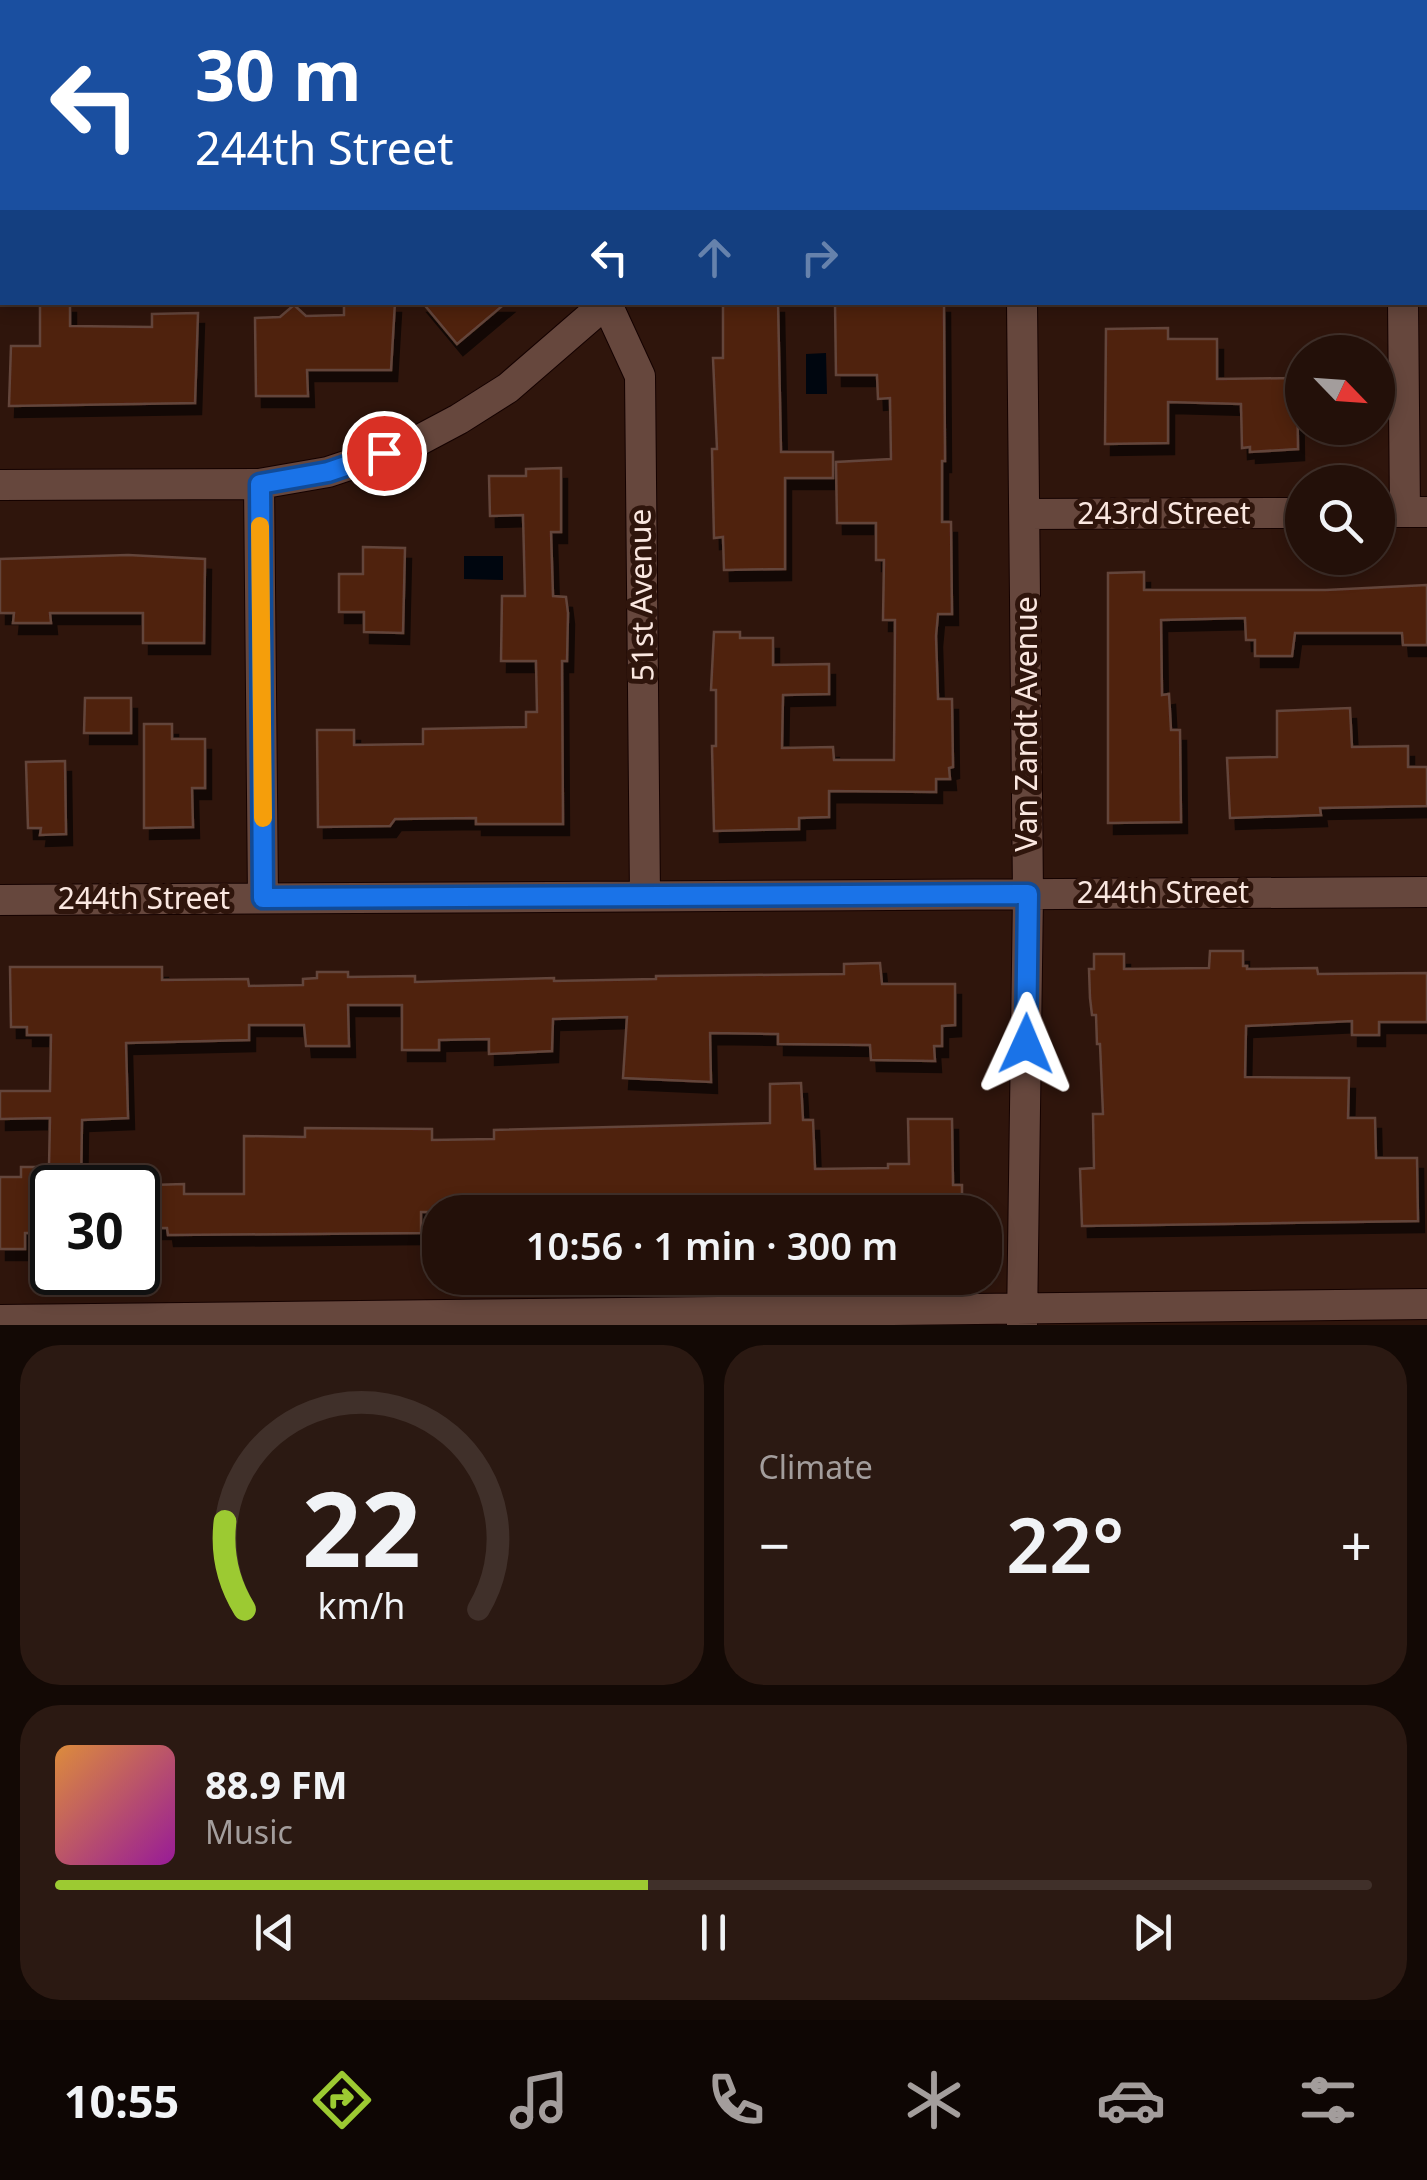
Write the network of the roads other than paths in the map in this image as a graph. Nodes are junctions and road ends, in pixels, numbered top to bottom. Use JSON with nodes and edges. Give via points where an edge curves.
{"nodes":[{"id":1,"x":604,"y":305,"type":"edge"},
{"id":2,"x":605,"y":305,"type":"edge"},
{"id":3,"x":1022,"y":305,"type":"edge"},
{"id":4,"x":1403,"y":305,"type":"edge"},
{"id":5,"x":260,"y":484,"type":"junction"},
{"id":6,"x":0,"y":485,"type":"edge"},
{"id":7,"x":1403,"y":512,"type":"edge"},
{"id":8,"x":1285,"y":513,"type":"edge"},
{"id":9,"x":1026,"y":514,"type":"junction"},
{"id":10,"x":1427,"y":892,"type":"edge"},
{"id":11,"x":1028,"y":894,"type":"junction"},
{"id":12,"x":644,"y":896,"type":"junction"},
{"id":13,"x":263,"y":898,"type":"junction"},
{"id":14,"x":0,"y":900,"type":"edge"},
{"id":15,"x":1427,"y":1304,"type":"edge"},
{"id":16,"x":1022,"y":1316,"type":"edge"},
{"id":17,"x":0,"y":1320,"type":"edge"}],
"edges":[{"from":1,"to":5,"type":"street","via":[[460,420],[328,472]]},
{"from":2,"to":12,"type":"street","name":"51st Avenue","via":[[640,376]]},
{"from":3,"to":9,"type":"street","name":"Van Zandt Avenue"},
{"from":4,"to":7,"type":"street"},
{"from":5,"to":6,"type":"street"},
{"from":5,"to":13,"type":"street"},
{"from":8,"to":9,"type":"street","name":"243rd Street"},
{"from":9,"to":11,"type":"street","name":"Van Zandt Avenue"},
{"from":10,"to":11,"type":"street","name":"244th Street"},
{"from":11,"to":12,"type":"street","name":"244th Street"},
{"from":11,"to":16,"type":"street","name":"Van Zandt Avenue"},
{"from":12,"to":13,"type":"street","name":"244th Street"},
{"from":13,"to":14,"type":"street","name":"244th Street"},
{"from":15,"to":16,"type":"street"},
{"from":16,"to":17,"type":"street"}]}
